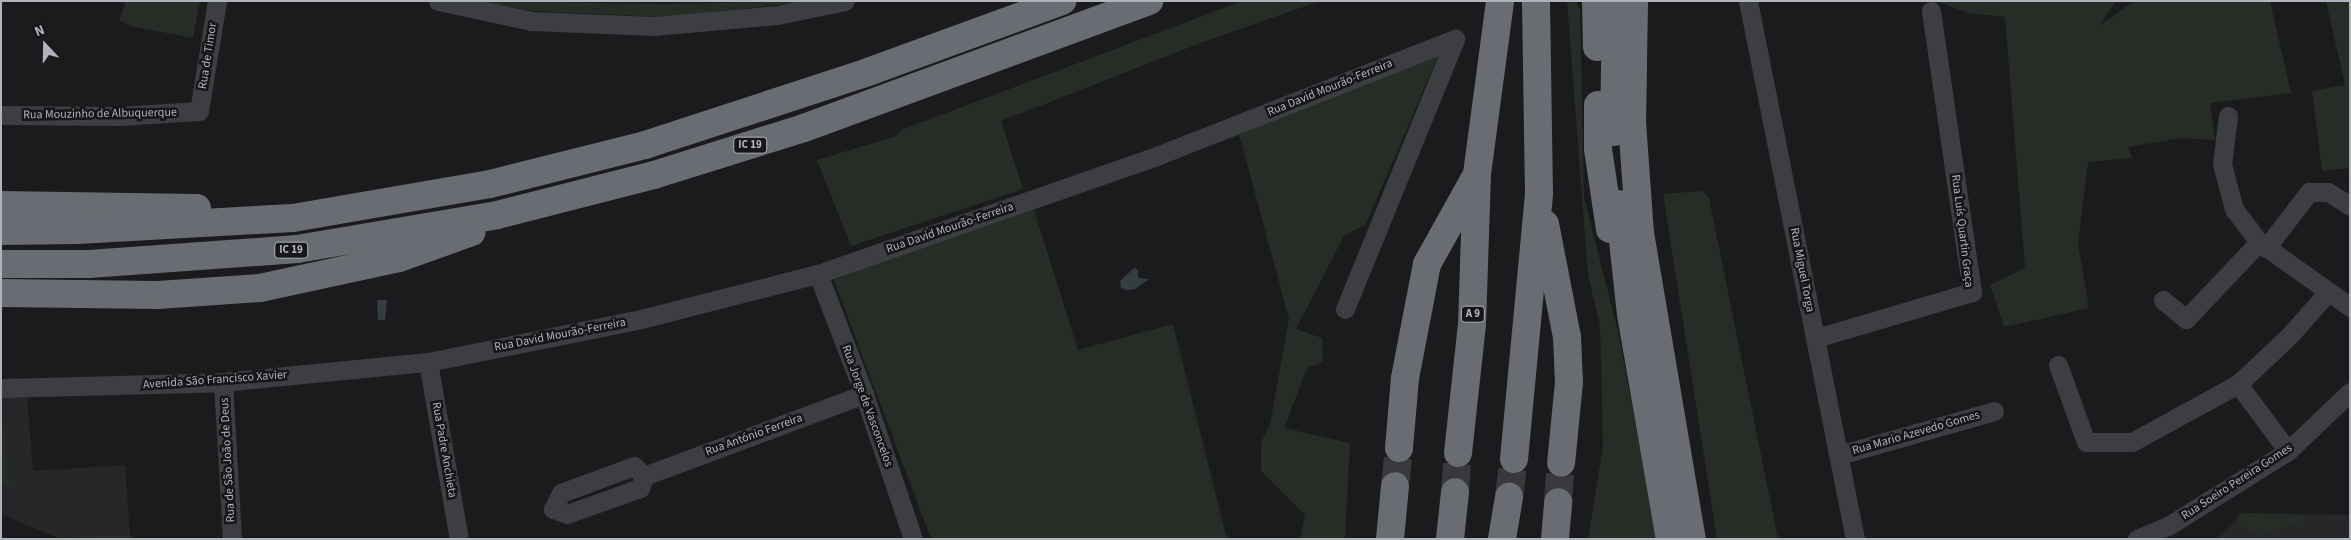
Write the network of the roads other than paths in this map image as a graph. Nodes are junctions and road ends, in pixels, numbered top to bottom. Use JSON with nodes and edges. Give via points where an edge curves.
{"nodes":[{"id":1,"x":217,"y":1,"type":"edge"},
{"id":2,"x":438,"y":1,"type":"edge"},
{"id":3,"x":845,"y":1,"type":"edge"},
{"id":4,"x":1062,"y":1,"type":"edge"},
{"id":5,"x":1149,"y":1,"type":"edge"},
{"id":6,"x":1500,"y":1,"type":"edge"},
{"id":7,"x":1536,"y":1,"type":"edge"},
{"id":8,"x":1596,"y":1,"type":"edge"},
{"id":9,"x":1616,"y":1,"type":"edge"},
{"id":10,"x":1634,"y":1,"type":"edge"},
{"id":11,"x":1650,"y":1,"type":"edge"},
{"id":12,"x":1748,"y":1,"type":"edge"},
{"id":13,"x":1932,"y":11,"type":"dead end"},
{"id":14,"x":1634,"y":43,"type":"junction"},
{"id":15,"x":199,"y":111,"type":"joint"},
{"id":16,"x":1,"y":115,"type":"edge"},
{"id":17,"x":2228,"y":116,"type":"dead end"},
{"id":18,"x":1477,"y":174,"type":"junction"},
{"id":19,"x":1539,"y":193,"type":"junction"},
{"id":20,"x":576,"y":194,"type":"junction"},
{"id":21,"x":1,"y":205,"type":"edge"},
{"id":22,"x":2350,"y":206,"type":"edge"},
{"id":23,"x":294,"y":218,"type":"junction"},
{"id":24,"x":1,"y":231,"type":"edge"},
{"id":25,"x":2262,"y":245,"type":"junction"},
{"id":26,"x":1,"y":264,"type":"edge"},
{"id":27,"x":818,"y":274,"type":"junction"},
{"id":28,"x":2328,"y":292,"type":"junction"},
{"id":29,"x":1,"y":293,"type":"edge"},
{"id":30,"x":2163,"y":300,"type":"dead end"},
{"id":31,"x":2350,"y":307,"type":"edge"},
{"id":32,"x":1345,"y":310,"type":"dead end"},
{"id":33,"x":1631,"y":314,"type":"junction"},
{"id":34,"x":1816,"y":338,"type":"junction"},
{"id":35,"x":428,"y":362,"type":"junction"},
{"id":36,"x":2058,"y":365,"type":"dead end"},
{"id":37,"x":223,"y":382,"type":"junction"},
{"id":38,"x":2238,"y":384,"type":"junction"},
{"id":39,"x":1,"y":388,"type":"edge"},
{"id":40,"x":2350,"y":392,"type":"edge"},
{"id":41,"x":864,"y":394,"type":"junction"},
{"id":42,"x":1994,"y":411,"type":"dead end"},
{"id":43,"x":1398,"y":448,"type":"tunnel mouth"},
{"id":44,"x":2288,"y":450,"type":"junction"},
{"id":45,"x":1458,"y":453,"type":"tunnel mouth"},
{"id":46,"x":1839,"y":455,"type":"junction"},
{"id":47,"x":1514,"y":459,"type":"tunnel mouth"},
{"id":48,"x":1561,"y":464,"type":"tunnel mouth"},
{"id":49,"x":644,"y":476,"type":"dead end"},
{"id":50,"x":1395,"y":486,"type":"tunnel mouth"},
{"id":51,"x":1455,"y":492,"type":"tunnel mouth"},
{"id":52,"x":1509,"y":497,"type":"tunnel mouth"},
{"id":53,"x":1558,"y":502,"type":"tunnel mouth"},
{"id":54,"x":232,"y":539,"type":"edge"},
{"id":55,"x":459,"y":539,"type":"edge"},
{"id":56,"x":913,"y":539,"type":"edge"},
{"id":57,"x":1390,"y":539,"type":"edge"},
{"id":58,"x":1450,"y":539,"type":"edge"},
{"id":59,"x":1502,"y":539,"type":"edge"},
{"id":60,"x":1555,"y":539,"type":"edge"},
{"id":61,"x":1670,"y":539,"type":"edge"},
{"id":62,"x":1692,"y":539,"type":"edge"},
{"id":63,"x":1855,"y":539,"type":"edge"},
{"id":64,"x":2138,"y":539,"type":"edge"}],
"edges":[{"from":1,"to":15,"type":"street","name":"Rua de Timor"},
{"from":2,"to":3,"type":"street","via":[[531,21],[654,26],[777,15]]},
{"from":4,"to":23,"type":"highway","number":"IC 19","via":[[868,72],[645,145],[490,184]]},
{"from":5,"to":20,"type":"highway","number":"IC 19","via":[[804,128],[654,175]]},
{"from":6,"to":18,"type":"highway","number":"A 9"},
{"from":7,"to":19,"type":"highway"},
{"from":8,"to":33,"type":"highway","via":[[1598,149],[1611,238]]},
{"from":9,"to":33,"type":"highway","via":[[1614,124]]},
{"from":10,"to":14,"type":"highway"},
{"from":11,"to":14,"type":"highway"},
{"from":12,"to":34,"type":"street","name":"Rua Miguel Torga"},
{"from":13,"to":34,"type":"street","name":"Rua Luís Quartin Graça","via":[[1972,292]]},
{"from":14,"to":62,"type":"highway","via":[[1632,122],[1640,233]]},
{"from":15,"to":16,"type":"street","name":"Rua Mouzinho de Albuquerque","via":[[119,116]]},
{"from":17,"to":25,"type":"street","via":[[2222,164],[2234,209]]},
{"from":18,"to":43,"type":"highway","via":[[1427,264],[1405,378]]},
{"from":18,"to":45,"type":"highway","number":"A 9","via":[[1472,325]]},
{"from":19,"to":47,"type":"highway"},
{"from":19,"to":48,"type":"highway","via":[[1567,337],[1569,382]]},
{"from":20,"to":26,"type":"highway","number":"IC 19","via":[[497,214],[297,249],[89,264]]},
{"from":20,"to":29,"type":"highway","via":[[399,258],[260,288],[158,295]]},
{"from":21,"to":23,"type":"highway","via":[[184,206]]},
{"from":22,"to":25,"type":"street","via":[[2328,192],[2309,192]]},
{"from":23,"to":24,"type":"highway","number":"IC 19"},
{"from":25,"to":28,"type":"street"},
{"from":25,"to":30,"type":"street","via":[[2186,319]]},
{"from":27,"to":32,"type":"street","name":"Rua David Mourão-Ferreira","via":[[1160,155],[1454,39]]},
{"from":27,"to":35,"type":"street","name":"Rua David Mourão-Ferreira","via":[[641,319]]},
{"from":27,"to":41,"type":"street","name":"Rua Jorge de Vasconcelos"},
{"from":28,"to":31,"type":"street"},
{"from":28,"to":38,"type":"street","via":[[2290,335]]},
{"from":33,"to":61,"type":"highway"},
{"from":34,"to":46,"type":"street","name":"Rua Miguel Torga"},
{"from":35,"to":37,"type":"street","name":"Avenida São Francisco Xavier"},
{"from":35,"to":55,"type":"street","name":"Rua Padre Anchieta"},
{"from":36,"to":38,"type":"street","via":[[2086,442],[2132,442]]},
{"from":37,"to":39,"type":"street","name":"Avenida São Francisco Xavier"},
{"from":37,"to":54,"type":"street","name":"Rua de São João de Deus"},
{"from":38,"to":44,"type":"street"},
{"from":40,"to":44,"type":"street","name":"Rua Soeiro Pereira Gomes"},
{"from":41,"to":49,"type":"street","name":"Rua António Ferreira"},
{"from":41,"to":56,"type":"street","name":"Rua Jorge de Vasconcelos"},
{"from":42,"to":46,"type":"street","name":"Rua Mario Azevedo Gomes"},
{"from":44,"to":64,"type":"street","name":"Rua Soeiro Pereira Gomes","via":[[2168,526]]},
{"from":46,"to":63,"type":"street","name":"Rua Miguel Torga"},
{"from":50,"to":57,"type":"highway"},
{"from":51,"to":58,"type":"highway"},
{"from":52,"to":59,"type":"highway"},
{"from":53,"to":60,"type":"highway"}]}
